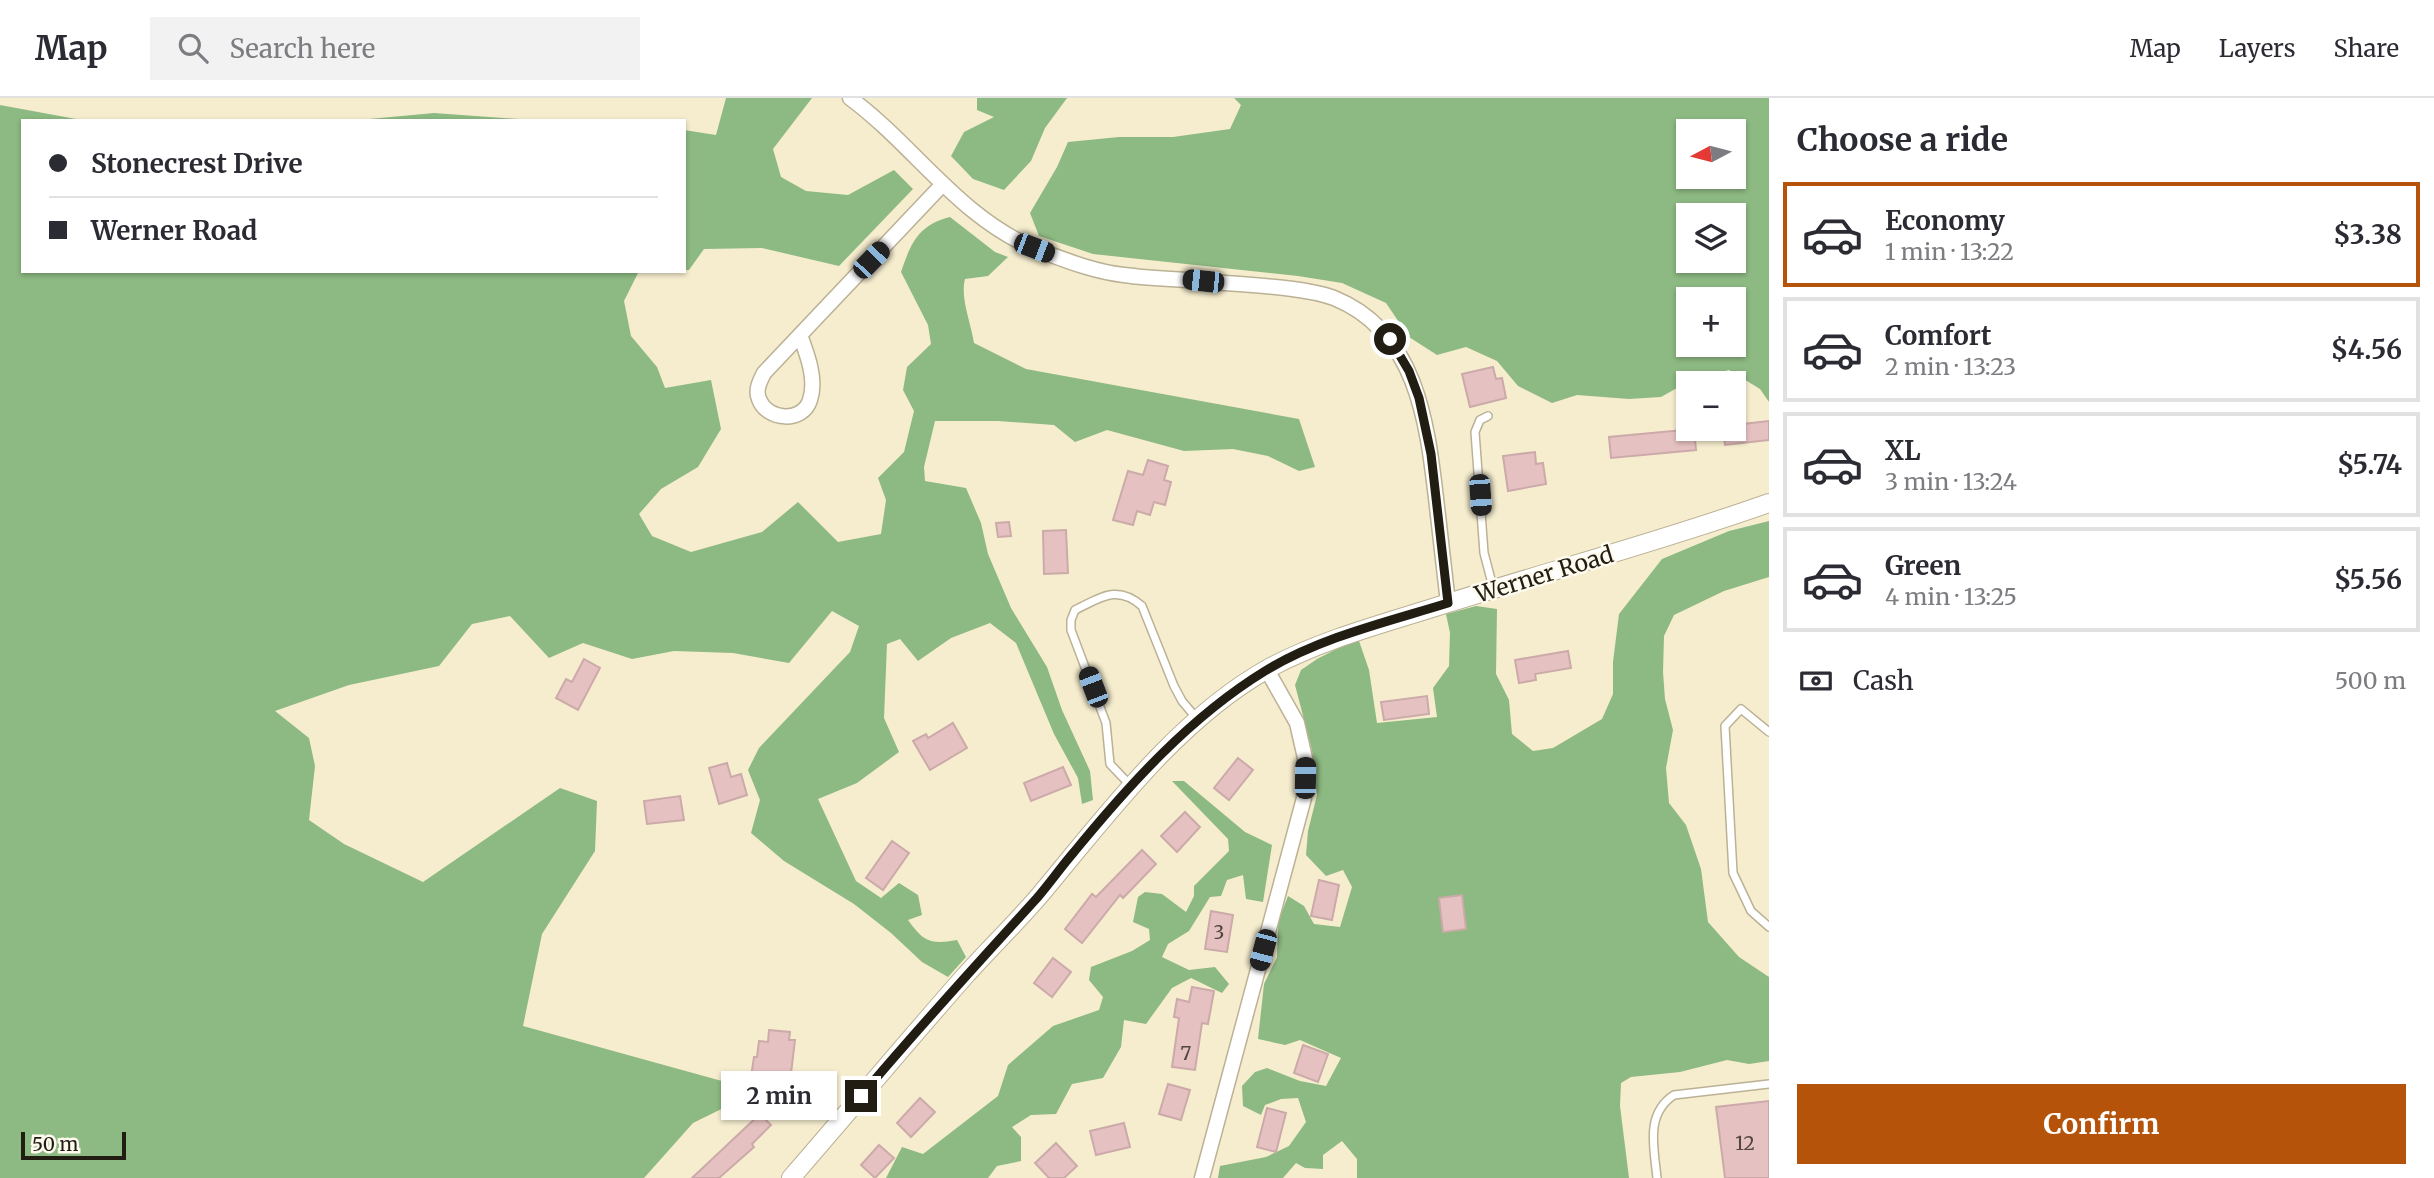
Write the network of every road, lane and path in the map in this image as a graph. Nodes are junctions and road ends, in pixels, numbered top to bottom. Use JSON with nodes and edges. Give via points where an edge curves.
{"nodes":[{"id":1,"x":850,"y":98,"type":"edge"},
{"id":2,"x":942,"y":185,"type":"junction"},
{"id":3,"x":800,"y":335,"type":"junction"},
{"id":4,"x":1488,"y":416,"type":"dead end"},
{"id":5,"x":1769,"y":503,"type":"edge"},
{"id":6,"x":1494,"y":588,"type":"junction"},
{"id":7,"x":1448,"y":603,"type":"junction"},
{"id":8,"x":1267,"y":670,"type":"junction"},
{"id":9,"x":1199,"y":721,"type":"junction"},
{"id":10,"x":1769,"y":732,"type":"edge"},
{"id":11,"x":1132,"y":786,"type":"junction"},
{"id":12,"x":1769,"y":927,"type":"edge"},
{"id":13,"x":1769,"y":1084,"type":"edge"},
{"id":14,"x":791,"y":1178,"type":"edge"},
{"id":15,"x":1202,"y":1178,"type":"edge"},
{"id":16,"x":1657,"y":1178,"type":"edge"}],
"edges":[{"from":1,"to":2,"type":"street"},
{"from":2,"to":3,"type":"street"},
{"from":2,"to":7,"type":"street","via":[[984,222],[1073,263],[1122,275],[1297,291],[1333,298],[1371,320],[1390,339],[1419,398],[1431,454]]},
{"from":3,"to":3,"type":"street","via":[[764,373],[758,387],[758,399],[777,415],[798,415],[810,401],[812,379]]},
{"from":4,"to":6,"type":"lane","via":[[1480,420],[1475,432],[1484,552]]},
{"from":5,"to":6,"type":"street","name":"Werner Road"},
{"from":6,"to":7,"type":"street","name":"Werner Road"},
{"from":7,"to":8,"type":"street","name":"Werner Road","via":[[1327,640]]},
{"from":8,"to":9,"type":"street","name":"Werner Road"},
{"from":8,"to":15,"type":"street","via":[[1297,723],[1305,758],[1304,798]]},
{"from":9,"to":11,"type":"street","name":"Werner Road"},
{"from":9,"to":11,"type":"lane","via":[[1174,686],[1142,606],[1123,594],[1110,594],[1075,610],[1071,630],[1106,723],[1110,764]]},
{"from":10,"to":12,"type":"lane","via":[[1741,709],[1725,726],[1733,873],[1751,911]]},
{"from":11,"to":14,"type":"street","name":"Werner Road"},
{"from":13,"to":16,"type":"lane","via":[[1674,1095],[1663,1102],[1653,1121]]}]}
